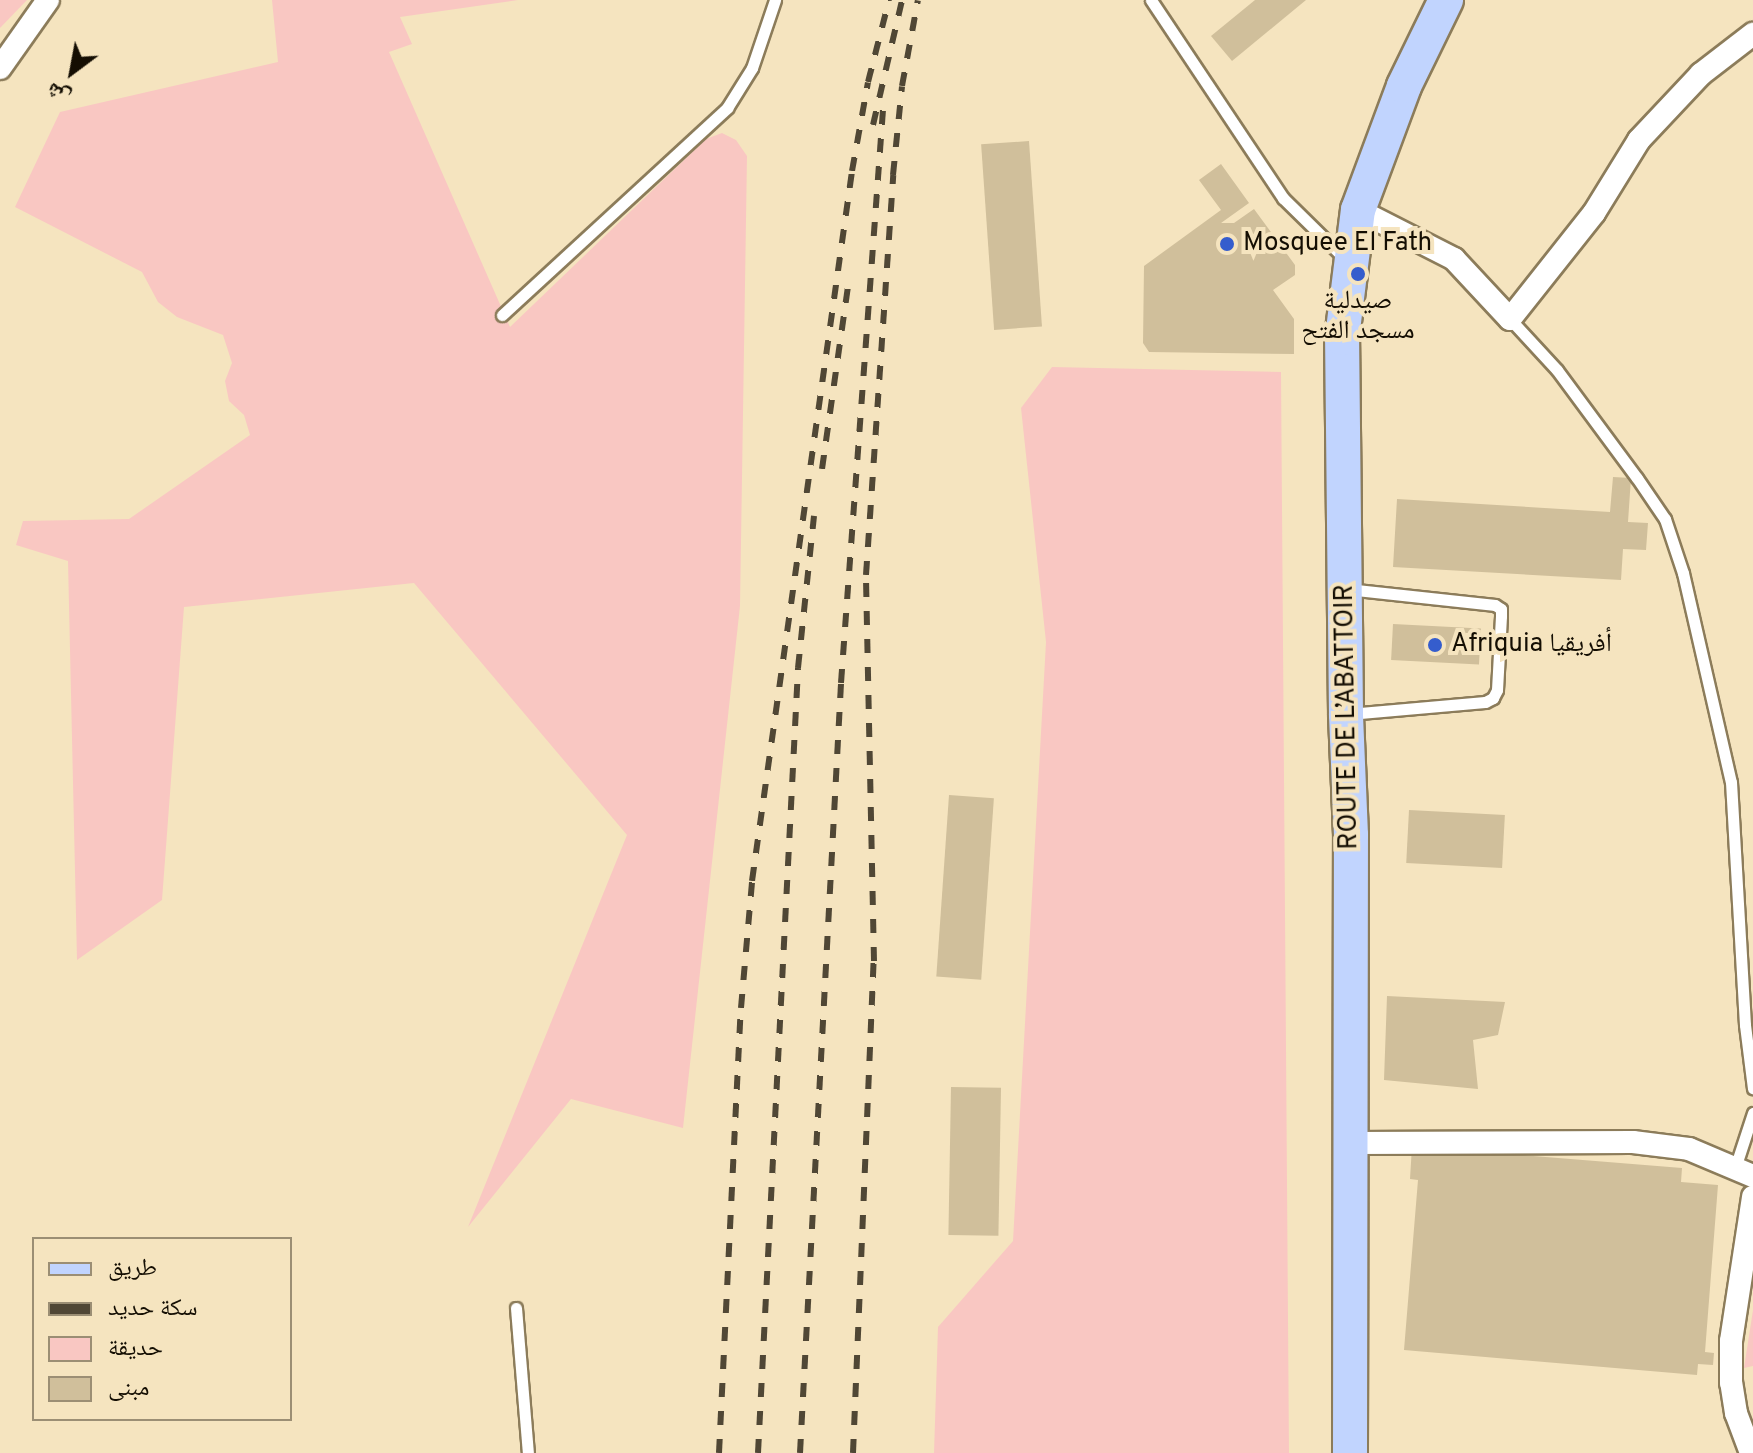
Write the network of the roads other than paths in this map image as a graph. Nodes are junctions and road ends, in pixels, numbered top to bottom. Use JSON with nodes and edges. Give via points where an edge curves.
{"nodes":[{"id":1,"x":48,"y":0,"type":"edge"},
{"id":2,"x":775,"y":0,"type":"edge"},
{"id":3,"x":1151,"y":0,"type":"edge"},
{"id":4,"x":1446,"y":0,"type":"edge"},
{"id":5,"x":1753,"y":34,"type":"edge"},
{"id":6,"x":0,"y":68,"type":"edge"},
{"id":7,"x":1358,"y":210,"type":"junction"},
{"id":8,"x":1349,"y":263,"type":"junction"},
{"id":9,"x":502,"y":315,"type":"dead end"},
{"id":10,"x":1510,"y":319,"type":"junction"},
{"id":11,"x":1347,"y":589,"type":"junction"},
{"id":12,"x":1346,"y":714,"type":"junction"},
{"id":13,"x":1753,"y":1088,"type":"edge"},
{"id":14,"x":1753,"y":1113,"type":"edge"},
{"id":15,"x":1353,"y":1143,"type":"junction"},
{"id":16,"x":1744,"y":1172,"type":"edge"},
{"id":17,"x":1753,"y":1197,"type":"edge"},
{"id":18,"x":1749,"y":1228,"type":"edge"},
{"id":19,"x":516,"y":1308,"type":"dead end"},
{"id":20,"x":528,"y":1453,"type":"edge"},
{"id":21,"x":1350,"y":1453,"type":"edge"},
{"id":22,"x":1751,"y":1453,"type":"edge"}],
"edges":[{"from":1,"to":6,"type":"street"},
{"from":2,"to":9,"type":"lane","via":[[752,68],[727,108]]},
{"from":3,"to":8,"type":"lane","via":[[1283,198]]},
{"from":4,"to":7,"type":"main road","name":"ROUTE DE L’ABATTOIR","via":[[1404,86]]},
{"from":5,"to":10,"type":"street","via":[[1701,74],[1639,140],[1594,213]]},
{"from":7,"to":8,"type":"main road","name":"ROUTE DE L’ABATTOIR"},
{"from":7,"to":10,"type":"street","via":[[1454,259]]},
{"from":8,"to":11,"type":"main road","name":"ROUTE DE L’ABATTOIR","via":[[1342,338]]},
{"from":10,"to":13,"type":"lane","via":[[1557,370],[1658,509],[1683,573],[1731,782]]},
{"from":11,"to":12,"type":"main road","name":"ROUTE DE L’ABATTOIR"},
{"from":11,"to":12,"type":"lane","via":[[1495,605],[1501,616],[1493,698]]},
{"from":12,"to":15,"type":"main road","name":"ROUTE DE L’ABATTOIR"},
{"from":14,"to":16,"type":"lane"},
{"from":15,"to":16,"type":"street","via":[[1633,1142],[1689,1149]]},
{"from":15,"to":21,"type":"main road","name":"ROUTE DE L’ABATTOIR"},
{"from":17,"to":18,"type":"street"},
{"from":18,"to":22,"type":"street","via":[[1731,1341],[1731,1383]]},
{"from":19,"to":20,"type":"lane"}]}
